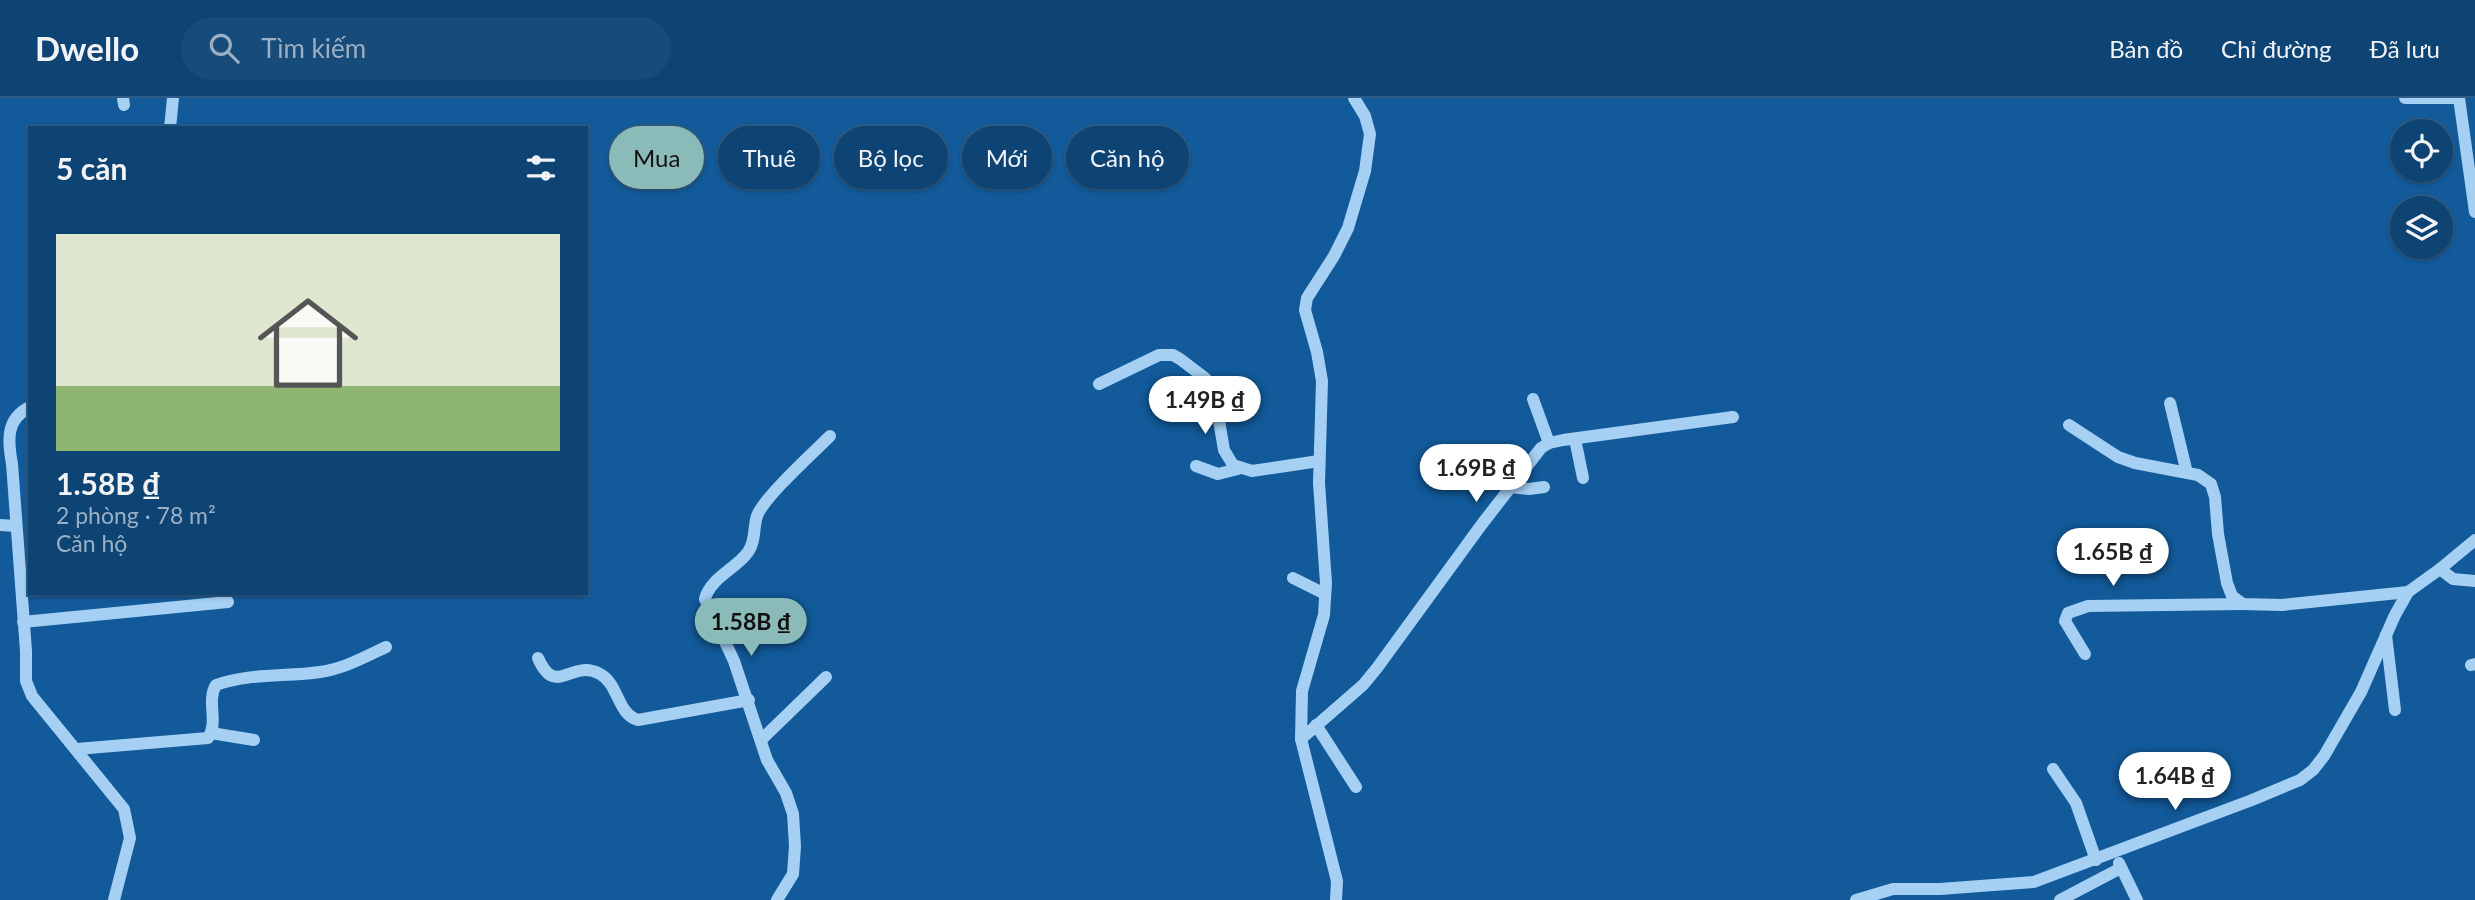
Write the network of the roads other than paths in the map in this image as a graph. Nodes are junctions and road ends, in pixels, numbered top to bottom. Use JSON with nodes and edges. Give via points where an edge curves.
{"nodes":[{"id":1,"x":173,"y":98,"type":"edge"},
{"id":2,"x":1354,"y":98,"type":"edge"},
{"id":3,"x":2405,"y":98,"type":"edge"},
{"id":4,"x":2459,"y":98,"type":"edge"},
{"id":5,"x":170,"y":126,"type":"edge"},
{"id":6,"x":2475,"y":212,"type":"edge"},
{"id":7,"x":1099,"y":384,"type":"dead end"},
{"id":8,"x":1533,"y":400,"type":"dead end"},
{"id":9,"x":2170,"y":403,"type":"dead end"},
{"id":10,"x":28,"y":408,"type":"edge"},
{"id":11,"x":1733,"y":417,"type":"dead end"},
{"id":12,"x":2069,"y":425,"type":"dead end"},
{"id":13,"x":830,"y":436,"type":"dead end"},
{"id":14,"x":1575,"y":439,"type":"junction"},
{"id":15,"x":1549,"y":443,"type":"junction"},
{"id":16,"x":1319,"y":461,"type":"junction"},
{"id":17,"x":1196,"y":466,"type":"dead end"},
{"id":18,"x":1238,"y":469,"type":"junction"},
{"id":19,"x":2187,"y":473,"type":"junction"},
{"id":20,"x":1583,"y":478,"type":"dead end"},
{"id":21,"x":1510,"y":487,"type":"junction"},
{"id":22,"x":1544,"y":487,"type":"dead end"},
{"id":23,"x":0,"y":525,"type":"edge"},
{"id":24,"x":16,"y":526,"type":"junction"},
{"id":25,"x":2475,"y":540,"type":"edge"},
{"id":26,"x":2440,"y":569,"type":"junction"},
{"id":27,"x":1293,"y":579,"type":"dead end"},
{"id":28,"x":2475,"y":581,"type":"edge"},
{"id":29,"x":2407,"y":592,"type":"junction"},
{"id":30,"x":1325,"y":594,"type":"junction"},
{"id":31,"x":228,"y":602,"type":"dead end"},
{"id":32,"x":2243,"y":604,"type":"junction"},
{"id":33,"x":23,"y":622,"type":"junction"},
{"id":34,"x":2386,"y":635,"type":"junction"},
{"id":35,"x":386,"y":647,"type":"dead end"},
{"id":36,"x":2085,"y":654,"type":"dead end"},
{"id":37,"x":538,"y":658,"type":"dead end"},
{"id":38,"x":826,"y":677,"type":"dead end"},
{"id":39,"x":749,"y":700,"type":"junction"},
{"id":40,"x":2395,"y":710,"type":"dead end"},
{"id":41,"x":1316,"y":725,"type":"junction"},
{"id":42,"x":211,"y":733,"type":"junction"},
{"id":43,"x":1301,"y":739,"type":"junction"},
{"id":44,"x":254,"y":740,"type":"dead end"},
{"id":45,"x":761,"y":740,"type":"junction"},
{"id":46,"x":78,"y":749,"type":"junction"},
{"id":47,"x":2053,"y":769,"type":"dead end"},
{"id":48,"x":1356,"y":788,"type":"dead end"},
{"id":49,"x":2114,"y":853,"type":"junction"},
{"id":50,"x":2096,"y":860,"type":"junction"},
{"id":51,"x":2121,"y":868,"type":"junction"},
{"id":52,"x":114,"y":900,"type":"edge"},
{"id":53,"x":777,"y":900,"type":"edge"},
{"id":54,"x":1336,"y":900,"type":"edge"},
{"id":55,"x":1856,"y":900,"type":"edge"},
{"id":56,"x":2060,"y":900,"type":"edge"},
{"id":57,"x":2137,"y":900,"type":"edge"}],
"edges":[{"from":1,"to":5,"type":"street"},
{"from":2,"to":16,"type":"street","via":[[1370,134],[1365,171],[1348,228],[1307,298],[1305,310],[1321,381]]},
{"from":3,"to":4,"type":"street"},
{"from":4,"to":6,"type":"street"},
{"from":7,"to":18,"type":"street","via":[[1159,355],[1180,359],[1214,391],[1224,450]]},
{"from":8,"to":15,"type":"street"},
{"from":9,"to":19,"type":"street"},
{"from":10,"to":24,"type":"street","via":[[18,414],[8,440]]},
{"from":11,"to":14,"type":"street"},
{"from":12,"to":19,"type":"street","via":[[2118,457]]},
{"from":13,"to":39,"type":"street","via":[[766,502],[746,555],[708,590],[705,599]]},
{"from":14,"to":15,"type":"street"},
{"from":14,"to":20,"type":"street"},
{"from":15,"to":21,"type":"street"},
{"from":16,"to":18,"type":"street"},
{"from":16,"to":30,"type":"street"},
{"from":17,"to":18,"type":"street","via":[[1218,474]]},
{"from":19,"to":32,"type":"street","via":[[2211,484],[2227,583],[2232,596]]},
{"from":21,"to":22,"type":"street"},
{"from":21,"to":41,"type":"street","via":[[1377,668]]},
{"from":23,"to":24,"type":"street"},
{"from":24,"to":33,"type":"street"},
{"from":25,"to":26,"type":"street"},
{"from":26,"to":28,"type":"street","via":[[2453,579]]},
{"from":26,"to":29,"type":"street"},
{"from":27,"to":30,"type":"street"},
{"from":29,"to":32,"type":"street","via":[[2282,605]]},
{"from":29,"to":34,"type":"street"},
{"from":30,"to":43,"type":"street","via":[[1324,615],[1302,691]]},
{"from":31,"to":33,"type":"street"},
{"from":32,"to":36,"type":"street","via":[[2103,604],[2076,609],[2065,621]]},
{"from":33,"to":46,"type":"street","via":[[26,681],[32,696]]},
{"from":34,"to":40,"type":"street"},
{"from":34,"to":49,"type":"street","via":[[2361,692],[2312,770],[2300,780]]},
{"from":35,"to":42,"type":"street","via":[[321,672],[216,685]]},
{"from":37,"to":39,"type":"street","via":[[552,677],[584,670],[604,676],[625,712],[638,720]]},
{"from":38,"to":45,"type":"street"},
{"from":39,"to":45,"type":"street"},
{"from":41,"to":43,"type":"street"},
{"from":41,"to":48,"type":"street"},
{"from":42,"to":44,"type":"street"},
{"from":42,"to":46,"type":"street","via":[[205,739]]},
{"from":43,"to":54,"type":"street","via":[[1337,881]]},
{"from":45,"to":53,"type":"street","via":[[793,814],[793,874]]},
{"from":46,"to":52,"type":"street","via":[[124,809],[128,821],[130,838]]},
{"from":47,"to":50,"type":"street","via":[[2076,803]]},
{"from":49,"to":50,"type":"street"},
{"from":49,"to":51,"type":"street"},
{"from":50,"to":55,"type":"street","via":[[2034,882],[1893,889]]},
{"from":51,"to":56,"type":"street"},
{"from":51,"to":57,"type":"street"}]}
